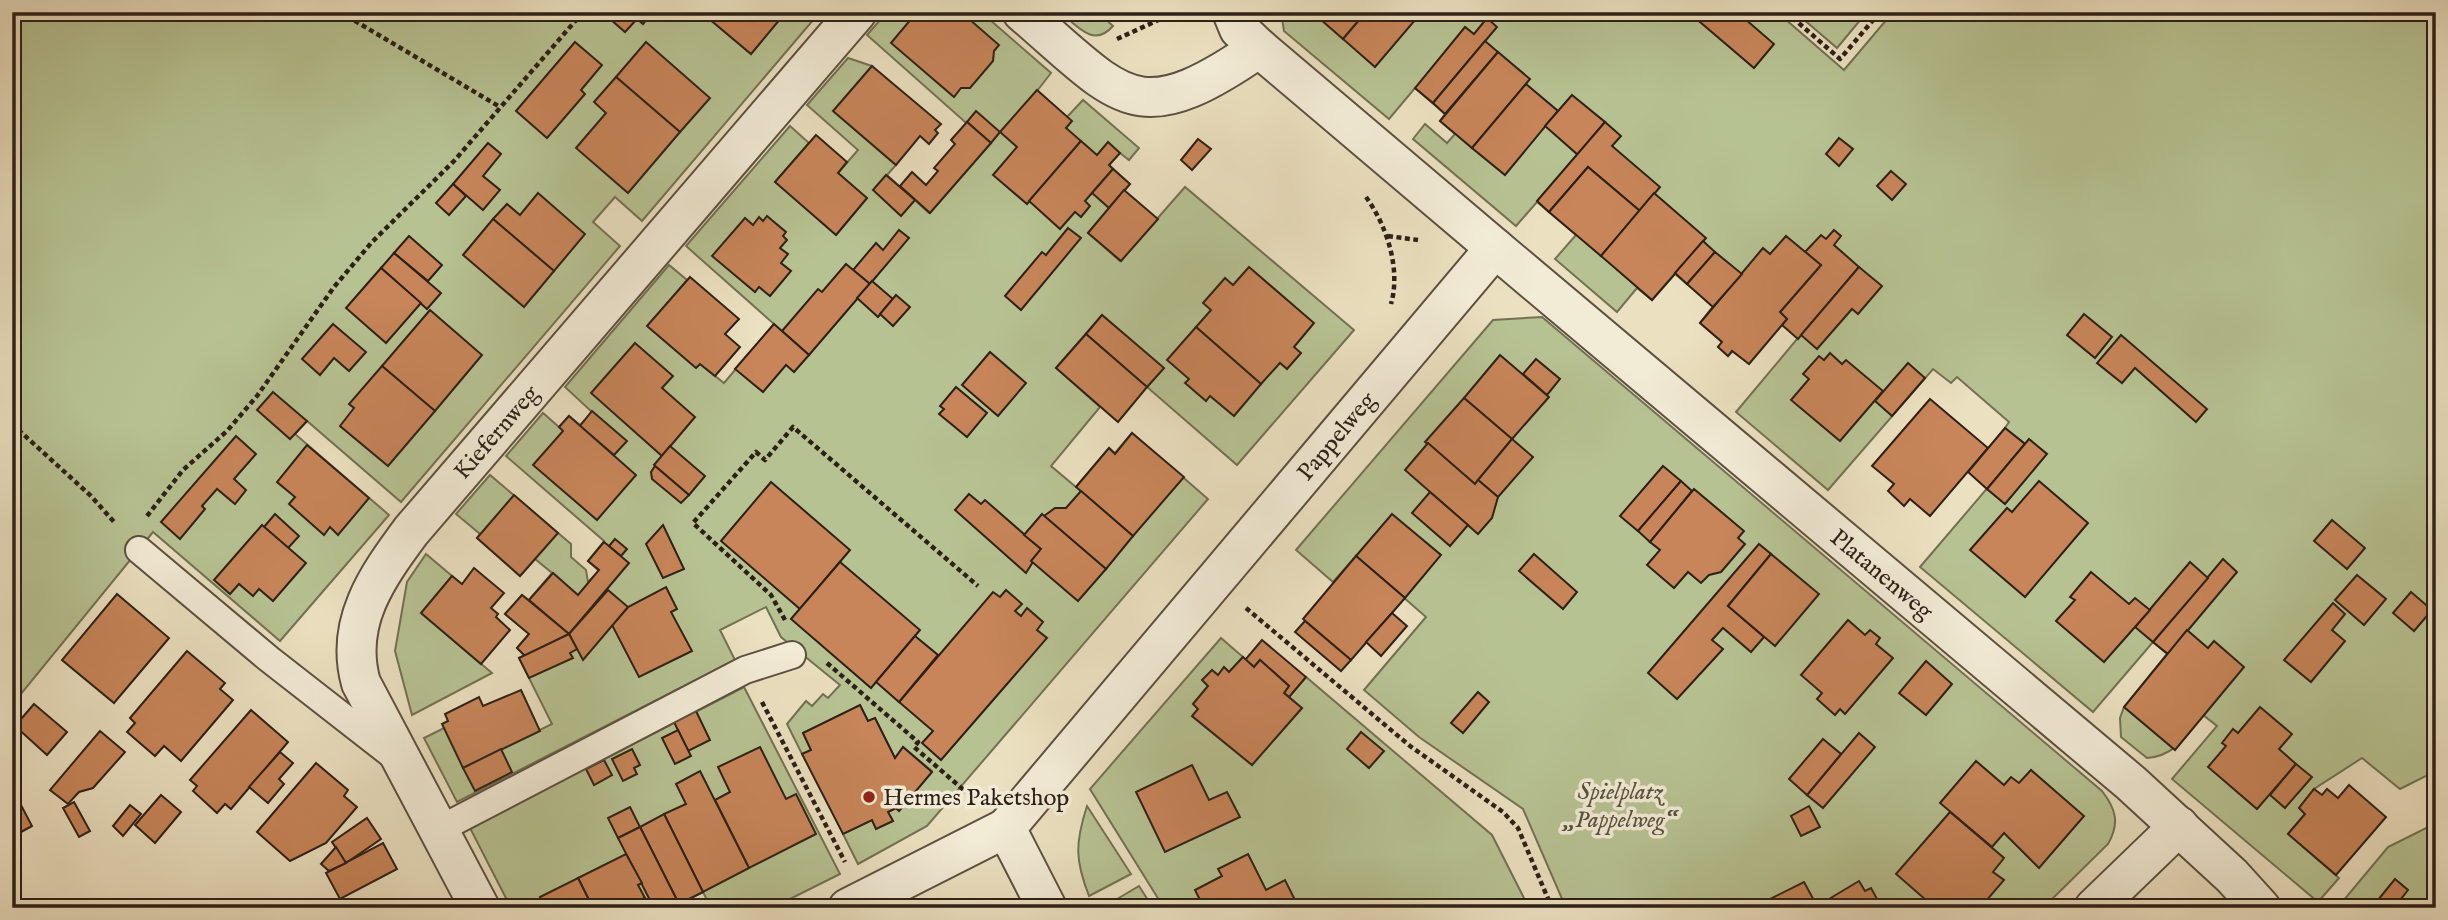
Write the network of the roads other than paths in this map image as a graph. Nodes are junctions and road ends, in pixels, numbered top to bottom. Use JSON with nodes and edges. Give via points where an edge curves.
{"nodes":[{"id":1,"x":857,"y":12,"type":"edge"},
{"id":2,"x":1022,"y":12,"type":"edge"},
{"id":3,"x":1232,"y":12,"type":"edge"},
{"id":4,"x":1259,"y":48,"type":"junction"},
{"id":5,"x":1495,"y":248,"type":"junction"},
{"id":6,"x":139,"y":550,"type":"road end"},
{"id":7,"x":792,"y":655,"type":"dead end"},
{"id":8,"x":402,"y":764,"type":"junction"},
{"id":9,"x":2179,"y":826,"type":"junction"},
{"id":10,"x":1006,"y":828,"type":"junction"},
{"id":11,"x":440,"y":829,"type":"junction"},
{"id":12,"x":480,"y":908,"type":"edge"},
{"id":13,"x":848,"y":908,"type":"edge"},
{"id":14,"x":1047,"y":908,"type":"edge"},
{"id":15,"x":2094,"y":908,"type":"edge"},
{"id":16,"x":2261,"y":908,"type":"edge"}],
"edges":[{"from":1,"to":8,"type":"street","name":"Kiefernweg","via":[[383,568],[366,598],[358,625],[356,666]]},
{"from":2,"to":4,"type":"street","via":[[1104,83],[1147,99],[1189,92]]},
{"from":3,"to":4,"type":"street","via":[[1239,29]]},
{"from":4,"to":5,"type":"street"},
{"from":5,"to":9,"type":"street","name":"Platanenweg"},
{"from":5,"to":10,"type":"street","name":"Pappelweg"},
{"from":6,"to":8,"type":"lane"},
{"from":7,"to":11,"type":"lane","via":[[745,670]]},
{"from":8,"to":11,"type":"street","name":"Kiefernweg"},
{"from":9,"to":15,"type":"street"},
{"from":9,"to":16,"type":"street","name":"Platanenweg"},
{"from":10,"to":13,"type":"street"},
{"from":10,"to":14,"type":"street"},
{"from":11,"to":12,"type":"street","name":"Kiefernweg"}]}
